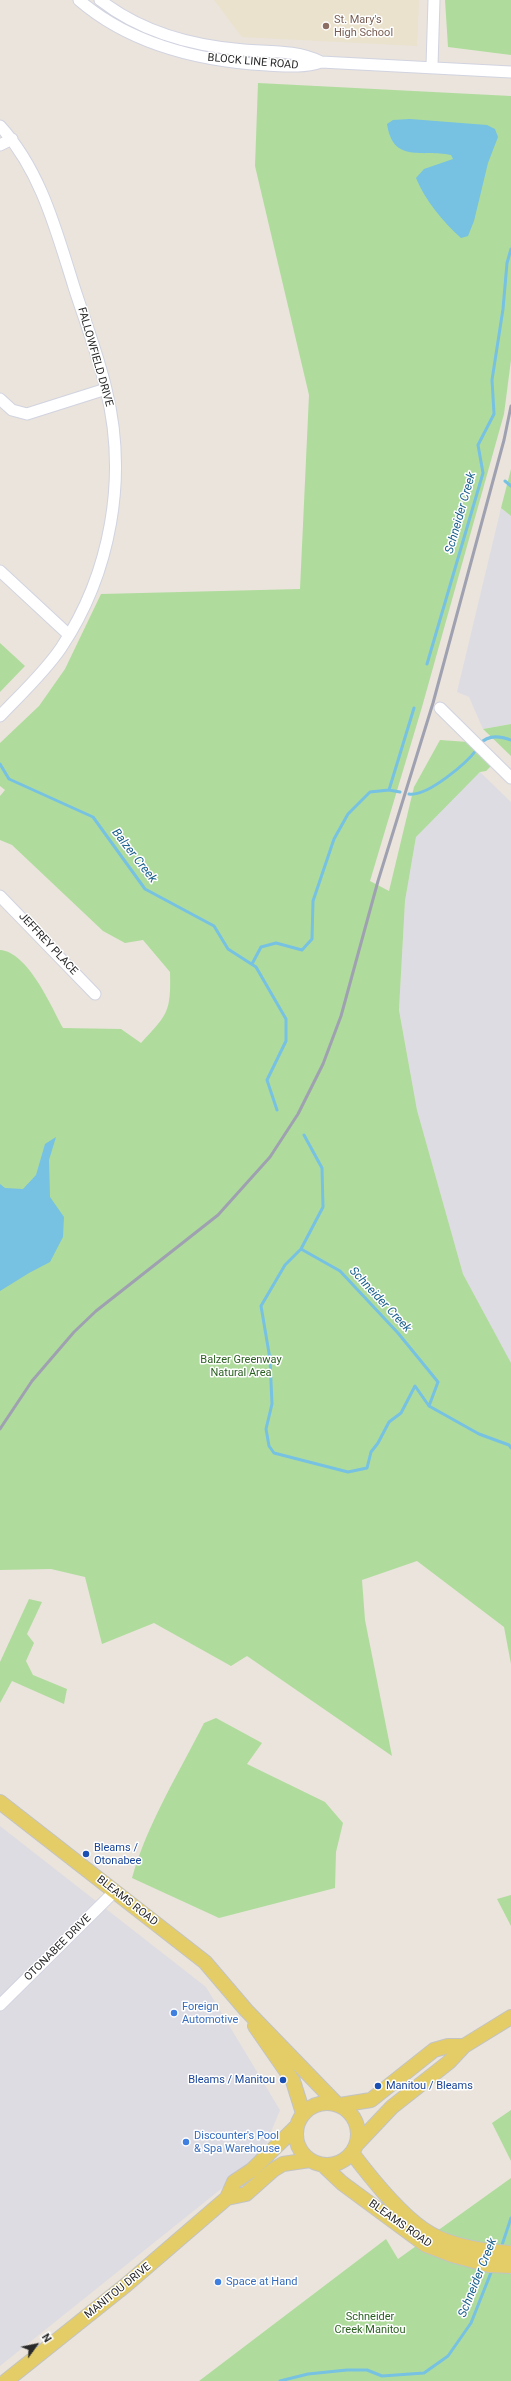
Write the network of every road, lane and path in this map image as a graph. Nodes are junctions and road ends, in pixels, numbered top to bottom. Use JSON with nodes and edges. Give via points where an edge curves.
{"nodes":[{"id":1,"x":79,"y":0,"type":"edge"},
{"id":2,"x":100,"y":0,"type":"edge"},
{"id":3,"x":434,"y":0,"type":"edge"},
{"id":4,"x":321,"y":62,"type":"junction"},
{"id":5,"x":432,"y":66,"type":"junction"},
{"id":6,"x":511,"y":72,"type":"edge"},
{"id":7,"x":0,"y":126,"type":"edge"},
{"id":8,"x":12,"y":139,"type":"junction"},
{"id":9,"x":0,"y":145,"type":"edge"},
{"id":10,"x":106,"y":389,"type":"junction"},
{"id":11,"x":0,"y":399,"type":"edge"},
{"id":12,"x":0,"y":571,"type":"edge"},
{"id":13,"x":69,"y":635,"type":"junction"},
{"id":14,"x":440,"y":708,"type":"dead end"},
{"id":15,"x":0,"y":716,"type":"edge"},
{"id":16,"x":511,"y":778,"type":"edge"},
{"id":17,"x":0,"y":896,"type":"edge"},
{"id":18,"x":95,"y":994,"type":"dead end"},
{"id":19,"x":0,"y":1802,"type":"edge"},
{"id":20,"x":115,"y":1892,"type":"junction"},
{"id":21,"x":0,"y":2006,"type":"edge"},
{"id":22,"x":246,"y":2010,"type":"junction"},
{"id":23,"x":511,"y":2017,"type":"edge"},
{"id":24,"x":464,"y":2046,"type":"junction"},
{"id":25,"x":339,"y":2104,"type":"junction"},
{"id":26,"x":300,"y":2119,"type":"junction"},
{"id":27,"x":355,"y":2148,"type":"junction"},
{"id":28,"x":316,"y":2162,"type":"junction"},
{"id":29,"x":227,"y":2198,"type":"junction"},
{"id":30,"x":454,"y":2250,"type":"junction"},
{"id":31,"x":511,"y":2254,"type":"edge"},
{"id":32,"x":511,"y":2266,"type":"edge"},
{"id":33,"x":6,"y":2381,"type":"edge"}],
"edges":[{"from":1,"to":4,"type":"street","name":"BLOCK LINE ROAD","via":[[108,21],[160,47],[221,61],[305,67]]},
{"from":2,"to":4,"type":"street","name":"BLOCK LINE ROAD","via":[[144,26],[187,42],[214,48],[306,54]]},
{"from":3,"to":5,"type":"street"},
{"from":4,"to":5,"type":"street","name":"BLOCK LINE ROAD"},
{"from":5,"to":6,"type":"street","name":"BLOCK LINE ROAD"},
{"from":7,"to":8,"type":"street","name":"FALLOWFIELD DRIVE"},
{"from":8,"to":9,"type":"street"},
{"from":8,"to":10,"type":"street","name":"FALLOWFIELD DRIVE","via":[[35,175],[52,218]]},
{"from":10,"to":11,"type":"street","via":[[27,414],[12,410]]},
{"from":10,"to":13,"type":"street","name":"FALLOWFIELD DRIVE","via":[[115,452],[113,515],[98,576],[85,607]]},
{"from":12,"to":13,"type":"street"},
{"from":13,"to":15,"type":"street","name":"FALLOWFIELD DRIVE","via":[[60,650]]},
{"from":14,"to":16,"type":"street"},
{"from":17,"to":18,"type":"street","name":"JEFFREY PLACE"},
{"from":19,"to":20,"type":"main road","name":"BLEAMS ROAD"},
{"from":20,"to":21,"type":"street","name":"OTONABEE DRIVE"},
{"from":20,"to":22,"type":"main road","name":"BLEAMS ROAD","via":[[205,1962]]},
{"from":22,"to":25,"type":"main road","name":"BLEAMS ROAD"},
{"from":22,"to":26,"type":"main road","name":"BLEAMS ROAD","via":[[263,2040],[293,2081]]},
{"from":23,"to":24,"type":"main road"},
{"from":24,"to":25,"type":"main road","via":[[448,2046],[434,2050],[371,2100]]},
{"from":24,"to":27,"type":"main road","via":[[449,2062],[392,2107]]},
{"from":25,"to":26,"type":"main road","via":[[318,2103]]},
{"from":25,"to":27,"type":"main road","via":[[350,2112],[356,2121],[359,2133]]},
{"from":26,"to":28,"type":"main road","via":[[296,2137],[299,2147]]},
{"from":26,"to":29,"type":"main road","name":"MANITOU DRIVE","via":[[252,2170],[234,2182]]},
{"from":27,"to":28,"type":"main road","via":[[339,2163]]},
{"from":27,"to":30,"type":"main road","name":"BLEAMS ROAD","via":[[374,2181],[423,2229]]},
{"from":28,"to":29,"type":"main road","name":"MANITOU DRIVE","via":[[283,2164],[246,2194]]},
{"from":28,"to":30,"type":"main road","name":"BLEAMS ROAD","via":[[426,2245]]},
{"from":29,"to":33,"type":"main road","name":"MANITOU DRIVE","via":[[126,2285]]},
{"from":30,"to":31,"type":"main road","name":"BLEAMS ROAD"},
{"from":30,"to":32,"type":"main road","name":"BLEAMS ROAD","via":[[489,2265]]}]}
